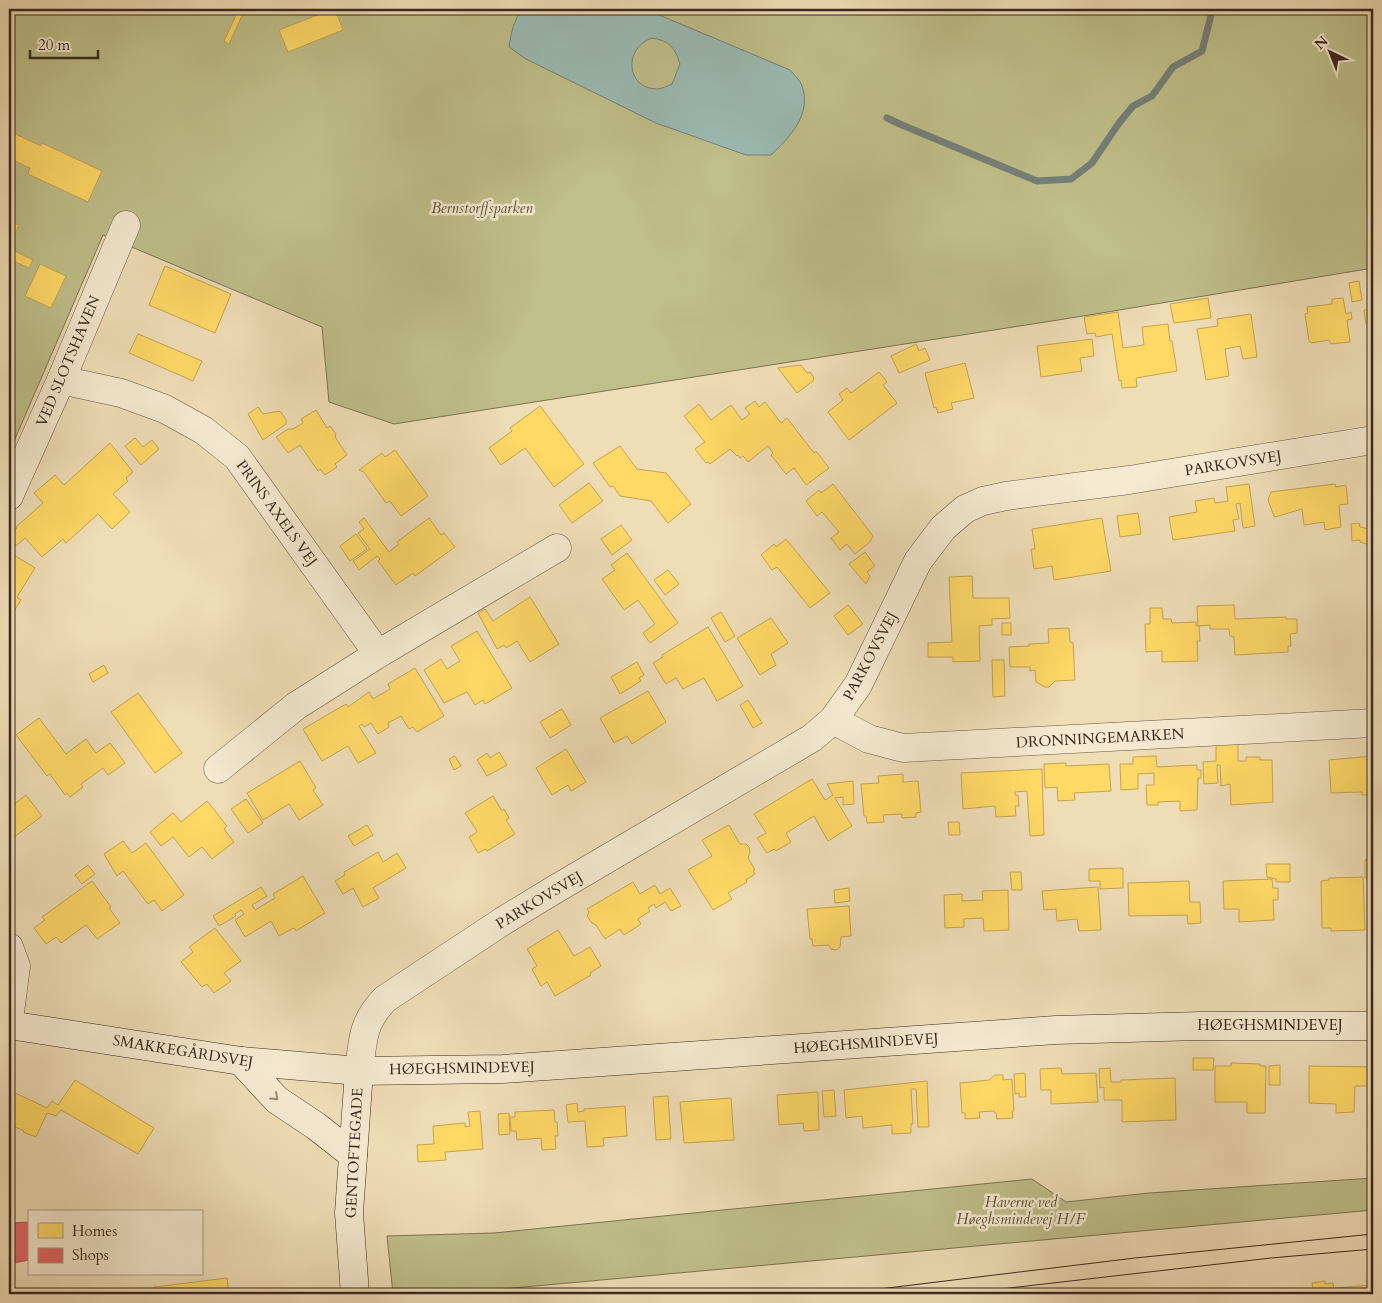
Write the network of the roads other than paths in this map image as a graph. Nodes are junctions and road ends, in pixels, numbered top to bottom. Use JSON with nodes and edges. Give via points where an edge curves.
{"nodes":[{"id":1,"x":126,"y":225,"type":"dead end"},
{"id":2,"x":61,"y":380,"type":"junction"},
{"id":3,"x":1373,"y":440,"type":"edge"},
{"id":4,"x":9,"y":496,"type":"edge"},
{"id":5,"x":557,"y":548,"type":"dead end"},
{"id":6,"x":378,"y":654,"type":"junction"},
{"id":7,"x":833,"y":720,"type":"junction"},
{"id":8,"x":1373,"y":723,"type":"edge"},
{"id":9,"x":218,"y":769,"type":"dead end"},
{"id":10,"x":9,"y":947,"type":"edge"},
{"id":11,"x":9,"y":1020,"type":"edge"},
{"id":12,"x":9,"y":1025,"type":"edge"},
{"id":13,"x":1373,"y":1026,"type":"edge"},
{"id":14,"x":241,"y":1061,"type":"junction"},
{"id":15,"x":359,"y":1071,"type":"junction"},
{"id":16,"x":353,"y":1155,"type":"junction"},
{"id":17,"x":355,"y":1294,"type":"edge"}],
"edges":[{"from":1,"to":2,"type":"street","name":"VED SLOTSHAVEN"},
{"from":2,"to":4,"type":"street","name":"VED SLOTSHAVEN"},
{"from":2,"to":6,"type":"street","name":"PRINS AXELS VEJ","via":[[121,393],[165,409],[203,430],[238,458]]},
{"from":3,"to":7,"type":"street","name":"PARKOVSVEJ","via":[[1129,480],[1006,496],[965,509],[943,528],[918,561],[858,686]]},
{"from":5,"to":6,"type":"street"},
{"from":6,"to":9,"type":"street","via":[[296,706]]},
{"from":7,"to":8,"type":"street","name":"DRONNINGEMARKEN","via":[[869,738],[903,748]]},
{"from":7,"to":15,"type":"street","name":"PARKOVSVEJ","via":[[812,738],[529,905],[385,999],[372,1012],[365,1030]]},
{"from":10,"to":11,"type":"street","via":[[16,966]]},
{"from":12,"to":14,"type":"street","name":"SMAKKEGÅRDSVEJ"},
{"from":13,"to":15,"type":"street","name":"HØEGHSMINDEVEJ","via":[[1056,1030],[503,1069]]},
{"from":14,"to":15,"type":"street","name":"SMAKKEGÅRDSVEJ"},
{"from":14,"to":16,"type":"street","one_way":true,"via":[[276,1100]]},
{"from":15,"to":16,"type":"street","name":"GENTOFTEGADE"},
{"from":16,"to":17,"type":"street","name":"GENTOFTEGADE","via":[[348,1212]]}]}
